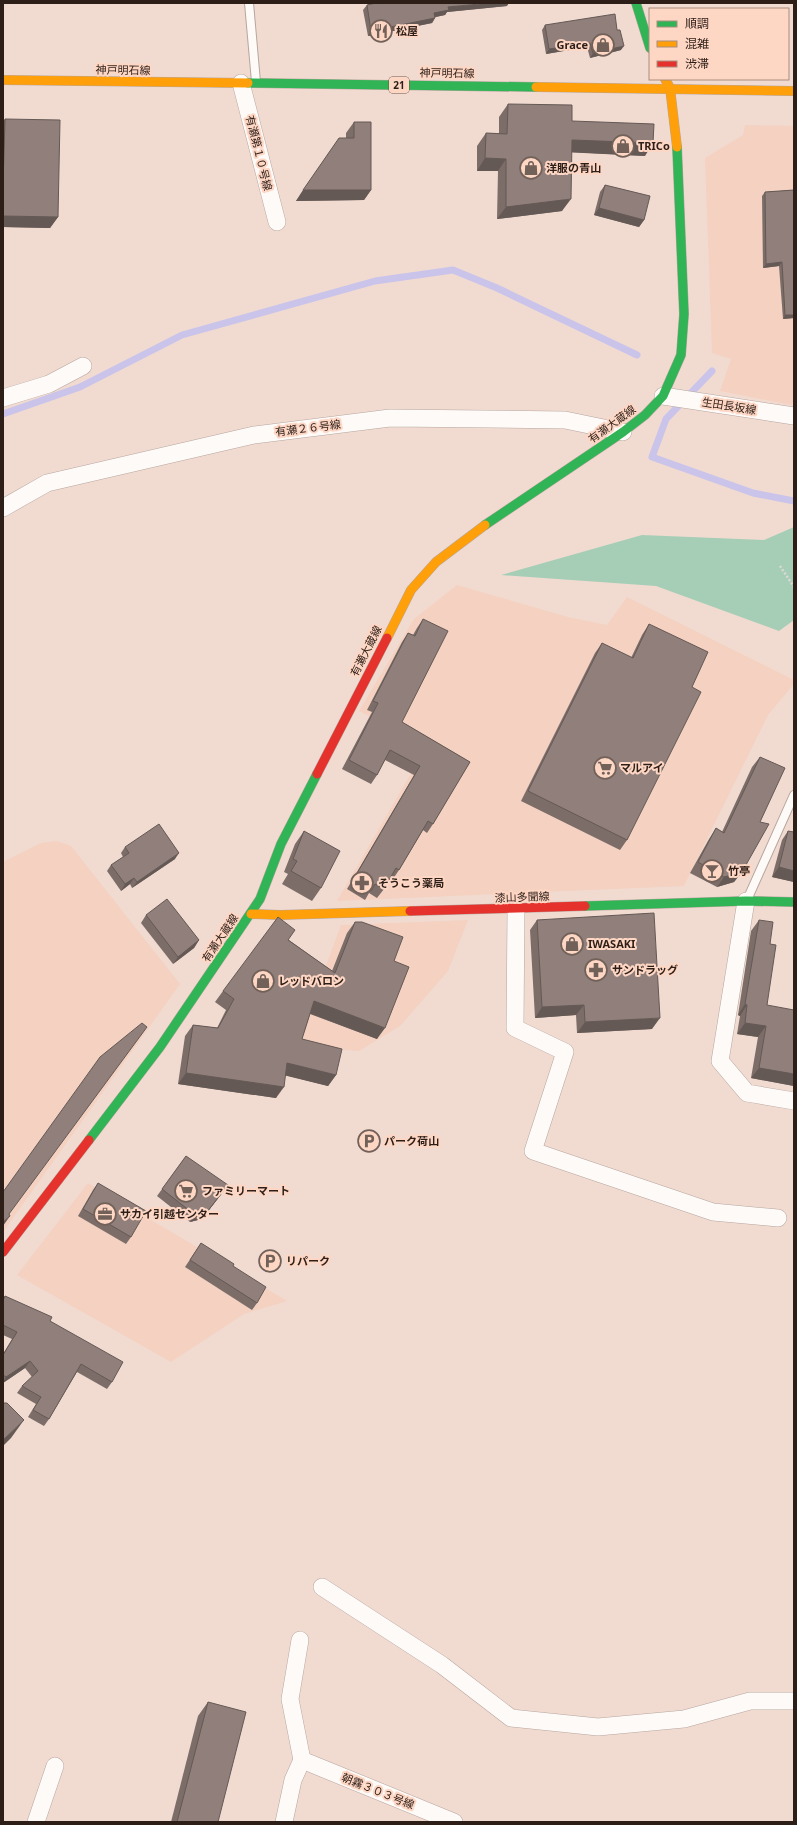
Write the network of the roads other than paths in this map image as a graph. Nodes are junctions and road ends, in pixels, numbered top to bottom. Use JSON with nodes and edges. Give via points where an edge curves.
{"nodes":[{"id":1,"x":249,"y":3,"type":"edge"},
{"id":2,"x":636,"y":3,"type":"edge"},
{"id":3,"x":649,"y":45,"type":"edge"},
{"id":4,"x":3,"y":80,"type":"edge"},
{"id":5,"x":666,"y":80,"type":"edge"},
{"id":6,"x":248,"y":83,"type":"junction"},
{"id":7,"x":670,"y":88,"type":"junction"},
{"id":8,"x":794,"y":91,"type":"edge"},
{"id":9,"x":277,"y":222,"type":"dead end"},
{"id":10,"x":82,"y":366,"type":"dead end"},
{"id":11,"x":663,"y":396,"type":"junction"},
{"id":12,"x":3,"y":398,"type":"edge"},
{"id":13,"x":794,"y":416,"type":"edge"},
{"id":14,"x":624,"y":432,"type":"junction"},
{"id":15,"x":3,"y":508,"type":"edge"},
{"id":16,"x":794,"y":795,"type":"edge"},
{"id":17,"x":746,"y":901,"type":"junction"},
{"id":18,"x":794,"y":902,"type":"edge"},
{"id":19,"x":516,"y":909,"type":"junction"},
{"id":20,"x":251,"y":914,"type":"junction"},
{"id":21,"x":794,"y":1101,"type":"edge"},
{"id":22,"x":778,"y":1218,"type":"dead end"},
{"id":23,"x":3,"y":1252,"type":"edge"},
{"id":24,"x":322,"y":1587,"type":"dead end"},
{"id":25,"x":300,"y":1640,"type":"dead end"},
{"id":26,"x":794,"y":1701,"type":"edge"},
{"id":27,"x":302,"y":1760,"type":"junction"},
{"id":28,"x":54,"y":1766,"type":"dead end"},
{"id":29,"x":36,"y":1822,"type":"edge"},
{"id":30,"x":284,"y":1822,"type":"edge"},
{"id":31,"x":454,"y":1822,"type":"edge"}],
"edges":[{"from":1,"to":6,"type":"lane","name":"有瀬第１０号線"},
{"from":2,"to":3,"type":"main road"},
{"from":4,"to":6,"type":"main road","name":"神戸明石線","number":"21"},
{"from":5,"to":7,"type":"main road"},
{"from":6,"to":7,"type":"main road","name":"神戸明石線","number":"21"},
{"from":6,"to":9,"type":"street","name":"有瀬第１０号線"},
{"from":7,"to":8,"type":"main road","name":"神戸明石線","number":"21"},
{"from":7,"to":11,"type":"main road","name":"有瀬大蔵線","via":[[676,132],[684,314],[681,355]]},
{"from":10,"to":12,"type":"street","via":[[49,384]]},
{"from":11,"to":13,"type":"street","name":"生田長坂線"},
{"from":11,"to":14,"type":"main road","name":"有瀬大蔵線"},
{"from":14,"to":15,"type":"street","name":"有瀬２６号線","via":[[565,420],[406,418],[289,430],[254,435],[47,483]]},
{"from":14,"to":20,"type":"main road","name":"有瀬大蔵線","via":[[465,539],[436,562],[411,590],[281,844],[260,899]]},
{"from":16,"to":17,"type":"lane"},
{"from":17,"to":18,"type":"main road","name":"漆山多聞線"},
{"from":17,"to":19,"type":"main road","name":"漆山多聞線"},
{"from":17,"to":21,"type":"street","via":[[720,1061],[747,1093]]},
{"from":19,"to":20,"type":"main road","name":"漆山多聞線","via":[[280,916]]},
{"from":19,"to":22,"type":"street","via":[[515,1028],[565,1052],[533,1151],[713,1212]]},
{"from":20,"to":23,"type":"main road","name":"有瀬大蔵線","via":[[160,1047]]},
{"from":24,"to":26,"type":"street","via":[[442,1666],[512,1718],[598,1727],[684,1720],[750,1701]]},
{"from":25,"to":27,"type":"street","via":[[290,1699]]},
{"from":27,"to":30,"type":"street","via":[[293,1780]]},
{"from":27,"to":31,"type":"street","name":"朝霧３０３号線"},
{"from":28,"to":29,"type":"street"}]}
